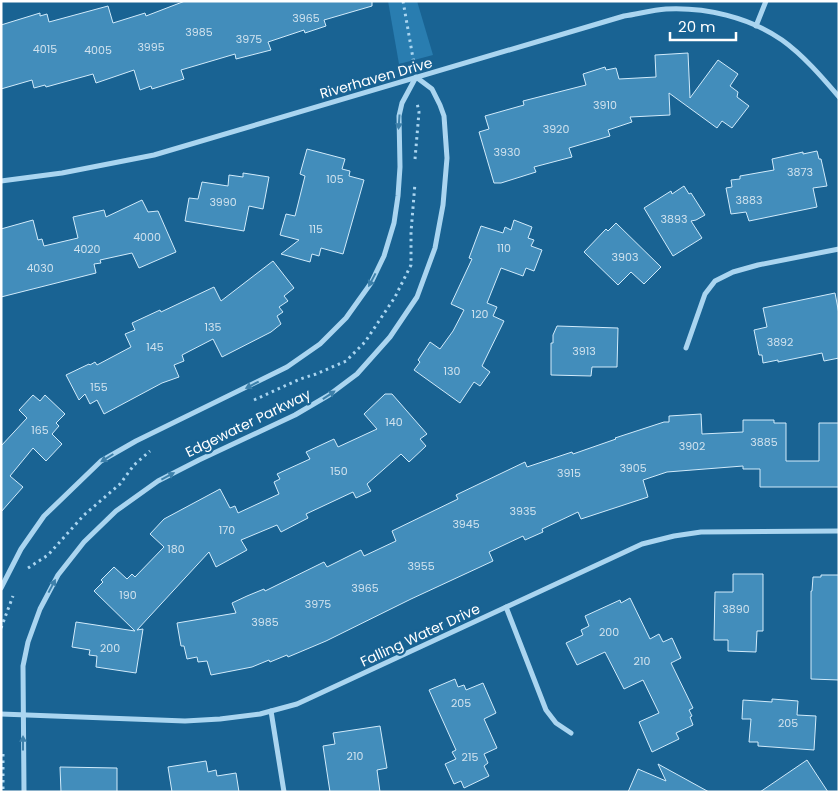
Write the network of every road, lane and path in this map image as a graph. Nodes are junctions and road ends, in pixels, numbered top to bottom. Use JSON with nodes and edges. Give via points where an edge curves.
{"nodes":[{"id":1,"x":403,"y":1,"type":"edge"},
{"id":2,"x":766,"y":1,"type":"edge"},
{"id":3,"x":756,"y":26,"type":"junction"},
{"id":4,"x":416,"y":78,"type":"junction"},
{"id":5,"x":839,"y":97,"type":"edge"},
{"id":6,"x":1,"y":181,"type":"edge"},
{"id":7,"x":839,"y":249,"type":"edge"},
{"id":8,"x":686,"y":348,"type":"dead end"},
{"id":9,"x":839,"y":531,"type":"edge"},
{"id":10,"x":1,"y":588,"type":"edge"},
{"id":11,"x":506,"y":607,"type":"junction"},
{"id":12,"x":271,"y":711,"type":"junction"},
{"id":13,"x":1,"y":714,"type":"edge"},
{"id":14,"x":23,"y":714,"type":"junction"},
{"id":15,"x":571,"y":733,"type":"dead end"},
{"id":16,"x":3,"y":754,"type":"dead end"},
{"id":17,"x":3,"y":792,"type":"edge"},
{"id":18,"x":24,"y":792,"type":"edge"},
{"id":19,"x":284,"y":792,"type":"edge"}],
"edges":[{"from":1,"to":4,"type":"path"},
{"from":2,"to":3,"type":"street"},
{"from":3,"to":4,"type":"street","name":"Riverhaven Drive","via":[[726,14],[665,9],[624,16]]},
{"from":3,"to":5,"type":"street","name":"Riverhaven Drive","via":[[782,40]]},
{"from":4,"to":6,"type":"street","name":"Riverhaven Drive","via":[[154,155]]},
{"from":4,"to":10,"type":"street","one_way":true,"via":[[402,103],[399,116],[398,196],[394,223],[371,283],[346,318],[320,344],[287,367],[101,461],[44,516],[21,549]]},
{"from":14,"to":4,"type":"street","name":"Edgewater Parkway","one_way":true,"via":[[28,642],[40,609],[58,575],[84,542],[116,510],[158,481],[295,415],[329,395],[357,374],[390,337],[416,297],[435,248],[444,205],[447,158],[444,116],[440,105],[432,89]]},
{"from":7,"to":8,"type":"street","via":[[758,265],[715,281],[705,294]]},
{"from":9,"to":11,"type":"street","name":"Falling Water Drive","via":[[701,532],[674,536],[620,553]]},
{"from":11,"to":12,"type":"street","name":"Falling Water Drive","via":[[297,704]]},
{"from":11,"to":15,"type":"street","via":[[546,710],[556,723]]},
{"from":12,"to":14,"type":"street","name":"Falling Water Drive","via":[[185,721]]},
{"from":12,"to":19,"type":"street"},
{"from":13,"to":14,"type":"street","name":"Falling Water Drive"},
{"from":18,"to":14,"type":"street","name":"Edgewater Parkway","one_way":true},
{"from":16,"to":17,"type":"path"}]}
